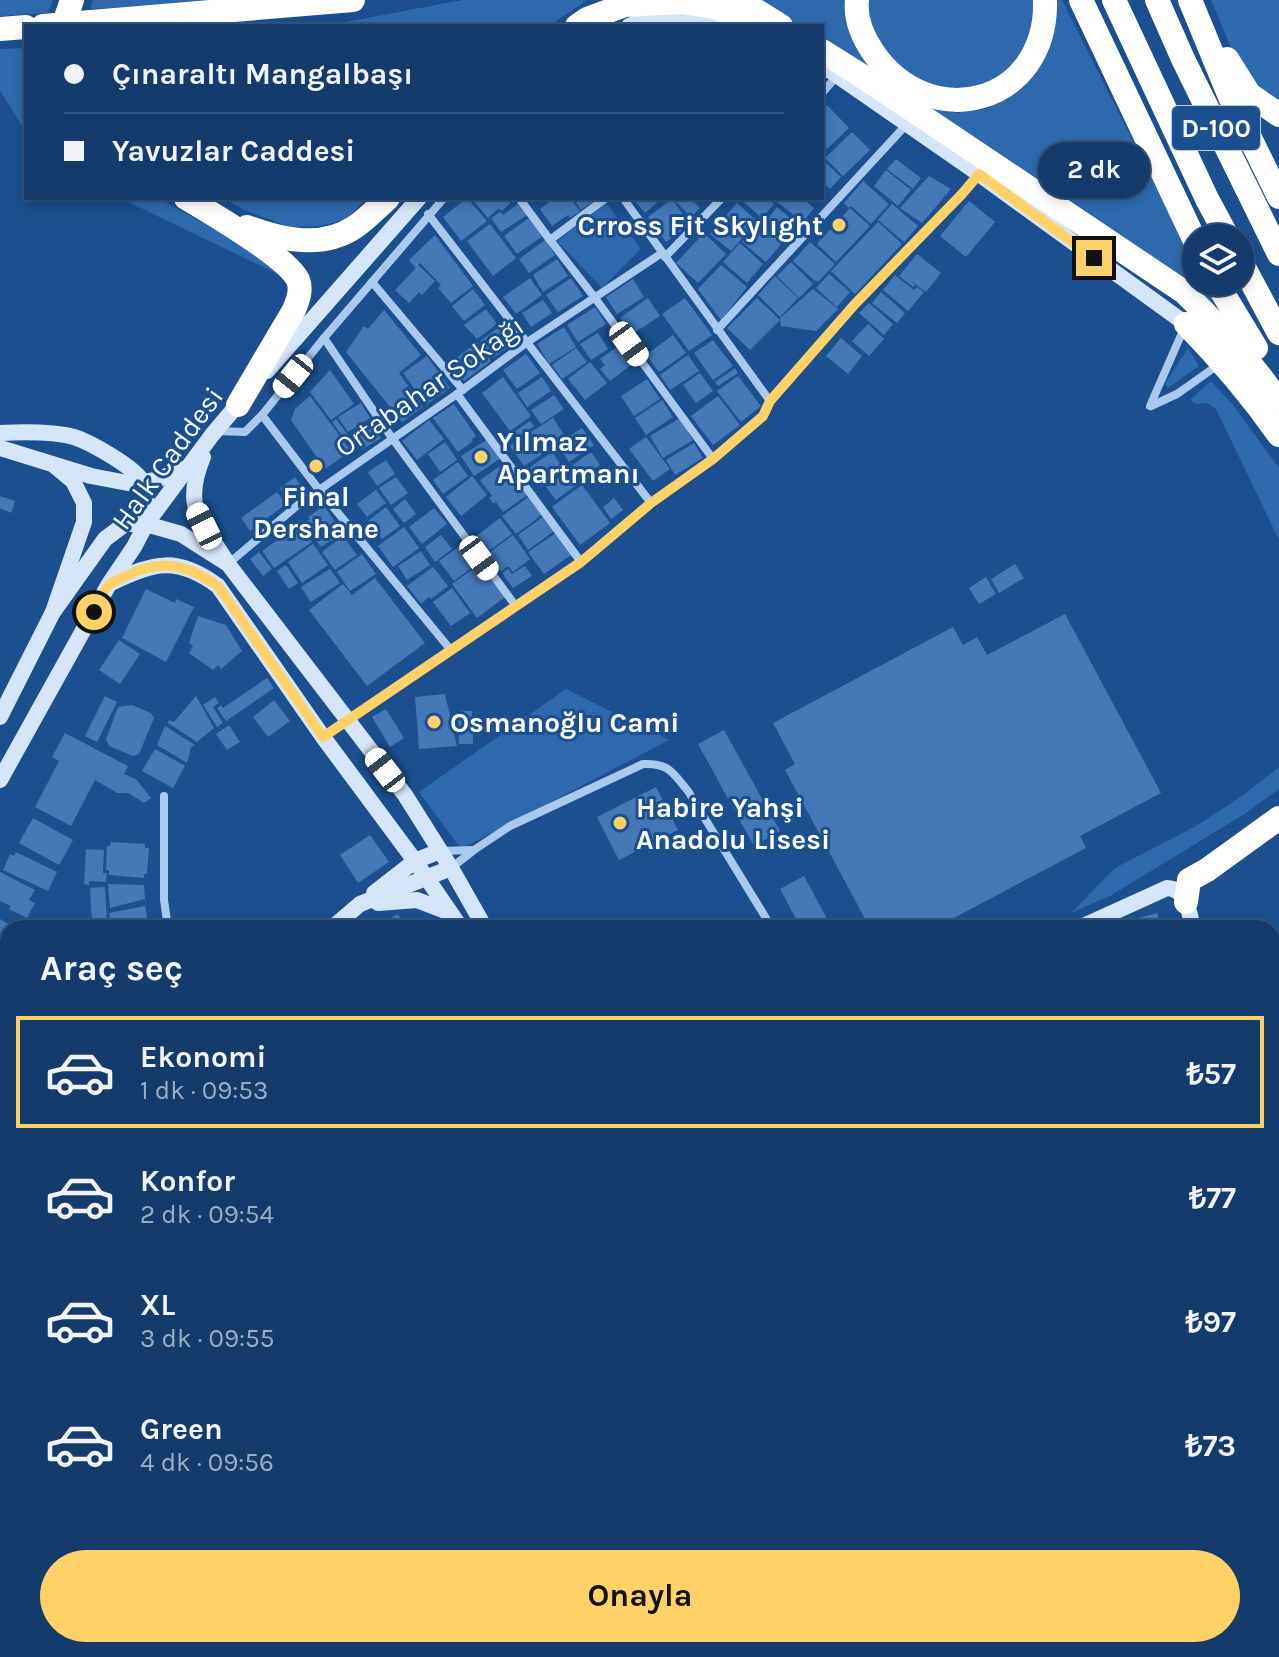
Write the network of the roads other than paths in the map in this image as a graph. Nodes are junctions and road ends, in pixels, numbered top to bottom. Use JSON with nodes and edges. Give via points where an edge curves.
{"nodes":[{"id":1,"x":72,"y":0,"type":"edge"},
{"id":2,"x":353,"y":0,"type":"edge"},
{"id":3,"x":739,"y":0,"type":"edge"},
{"id":4,"x":857,"y":0,"type":"edge"},
{"id":5,"x":1045,"y":0,"type":"edge"},
{"id":6,"x":1081,"y":0,"type":"edge"},
{"id":7,"x":1114,"y":0,"type":"edge"},
{"id":8,"x":1157,"y":0,"type":"edge"},
{"id":9,"x":1192,"y":0,"type":"edge"},
{"id":10,"x":64,"y":24,"type":"edge"},
{"id":11,"x":66,"y":24,"type":"edge"},
{"id":12,"x":580,"y":24,"type":"edge"},
{"id":13,"x":638,"y":24,"type":"edge"},
{"id":14,"x":746,"y":24,"type":"edge"},
{"id":15,"x":751,"y":24,"type":"edge"},
{"id":16,"x":778,"y":24,"type":"edge"},
{"id":17,"x":24,"y":27,"type":"edge"},
{"id":18,"x":0,"y":29,"type":"edge"},
{"id":19,"x":824,"y":52,"type":"edge"},
{"id":20,"x":824,"y":66,"type":"edge"},
{"id":21,"x":838,"y":76,"type":"junction"},
{"id":22,"x":824,"y":91,"type":"edge"},
{"id":23,"x":1279,"y":115,"type":"edge"},
{"id":24,"x":907,"y":124,"type":"junction"},
{"id":25,"x":979,"y":174,"type":"junction"},
{"id":26,"x":1279,"y":197,"type":"edge"},
{"id":27,"x":189,"y":200,"type":"edge"},
{"id":28,"x":386,"y":200,"type":"edge"},
{"id":29,"x":417,"y":200,"type":"edge"},
{"id":30,"x":442,"y":200,"type":"edge"},
{"id":31,"x":520,"y":200,"type":"edge"},
{"id":32,"x":603,"y":200,"type":"edge"},
{"id":33,"x":624,"y":200,"type":"edge"},
{"id":34,"x":720,"y":200,"type":"edge"},
{"id":35,"x":428,"y":214,"type":"junction"},
{"id":36,"x":215,"y":215,"type":"junction"},
{"id":37,"x":1187,"y":224,"type":"edge"},
{"id":38,"x":1220,"y":224,"type":"edge"},
{"id":39,"x":550,"y":240,"type":"junction"},
{"id":40,"x":1279,"y":254,"type":"edge"},
{"id":41,"x":663,"y":255,"type":"junction"},
{"id":42,"x":372,"y":282,"type":"junction"},
{"id":43,"x":1254,"y":286,"type":"edge"},
{"id":44,"x":1224,"y":296,"type":"edge"},
{"id":45,"x":595,"y":298,"type":"junction"},
{"id":46,"x":1186,"y":324,"type":"junction"},
{"id":47,"x":717,"y":330,"type":"junction"},
{"id":48,"x":1279,"y":333,"type":"edge"},
{"id":49,"x":324,"y":338,"type":"junction"},
{"id":50,"x":526,"y":343,"type":"junction"},
{"id":51,"x":1223,"y":361,"type":"junction"},
{"id":52,"x":1279,"y":383,"type":"edge"},
{"id":53,"x":460,"y":392,"type":"junction"},
{"id":54,"x":770,"y":401,"type":"junction"},
{"id":55,"x":1279,"y":402,"type":"edge"},
{"id":56,"x":238,"y":405,"type":"junction"},
{"id":57,"x":262,"y":415,"type":"junction"},
{"id":58,"x":0,"y":433,"type":"edge"},
{"id":59,"x":213,"y":433,"type":"junction"},
{"id":60,"x":1279,"y":435,"type":"edge"},
{"id":61,"x":392,"y":438,"type":"junction"},
{"id":62,"x":0,"y":448,"type":"edge"},
{"id":63,"x":713,"y":459,"type":"junction"},
{"id":64,"x":55,"y":466,"type":"junction"},
{"id":65,"x":188,"y":467,"type":"junction"},
{"id":66,"x":143,"y":482,"type":"junction"},
{"id":67,"x":320,"y":491,"type":"junction"},
{"id":68,"x":651,"y":503,"type":"junction"},
{"id":69,"x":146,"y":524,"type":"junction"},
{"id":70,"x":581,"y":562,"type":"junction"},
{"id":71,"x":228,"y":564,"type":"junction"},
{"id":72,"x":109,"y":584,"type":"junction"},
{"id":73,"x":515,"y":605,"type":"junction"},
{"id":74,"x":53,"y":612,"type":"junction"},
{"id":75,"x":450,"y":649,"type":"junction"},
{"id":76,"x":0,"y":717,"type":"edge"},
{"id":77,"x":346,"y":721,"type":"junction"},
{"id":78,"x":323,"y":737,"type":"junction"},
{"id":79,"x":0,"y":780,"type":"edge"},
{"id":80,"x":164,"y":796,"type":"dead end"},
{"id":81,"x":1279,"y":818,"type":"edge"},
{"id":82,"x":474,"y":850,"type":"junction"},
{"id":83,"x":440,"y":851,"type":"junction"},
{"id":84,"x":415,"y":861,"type":"junction"},
{"id":85,"x":451,"y":868,"type":"junction"},
{"id":86,"x":425,"y":878,"type":"junction"},
{"id":87,"x":1186,"y":902,"type":"junction"},
{"id":88,"x":360,"y":904,"type":"junction"},
{"id":89,"x":167,"y":920,"type":"edge"},
{"id":90,"x":341,"y":920,"type":"edge"},
{"id":91,"x":455,"y":920,"type":"edge"},
{"id":92,"x":455,"y":920,"type":"edge"},
{"id":93,"x":480,"y":920,"type":"edge"},
{"id":94,"x":767,"y":920,"type":"edge"},
{"id":95,"x":1114,"y":920,"type":"edge"},
{"id":96,"x":1191,"y":920,"type":"edge"}],
"edges":[{"from":1,"to":10,"type":"highway"},
{"from":2,"to":11,"type":"highway","bridge":true},
{"from":3,"to":16,"type":"highway"},
{"from":4,"to":5,"type":"highway","via":[[859,26],[889,73],[932,97],[951,101],[989,94],[1018,77],[1041,35]]},
{"from":6,"to":37,"type":"highway"},
{"from":7,"to":38,"type":"highway","number":"D-100"},
{"from":8,"to":40,"type":"highway","number":"D-100"},
{"from":9,"to":23,"type":"highway","via":[[1249,94]]},
{"from":9,"to":26,"type":"highway","via":[[1230,97]]},
{"from":12,"to":15,"type":"highway","via":[[625,5],[681,2],[715,7]]},
{"from":13,"to":14,"type":"main road","via":[[663,17]]},
{"from":17,"to":18,"type":"highway"},
{"from":19,"to":55,"type":"highway","via":[[1184,292],[1258,370]]},
{"from":20,"to":21,"type":"main road"},
{"from":21,"to":22,"type":"street"},
{"from":21,"to":24,"type":"main road"},
{"from":24,"to":25,"type":"main road"},
{"from":24,"to":47,"type":"street"},
{"from":25,"to":46,"type":"main road"},
{"from":25,"to":54,"type":"street"},
{"from":27,"to":36,"type":"highway"},
{"from":28,"to":36,"type":"highway","via":[[353,229],[313,241],[270,236]]},
{"from":29,"to":56,"type":"main road","name":"Halk Caddesi"},
{"from":30,"to":35,"type":"street"},
{"from":31,"to":39,"type":"street"},
{"from":32,"to":39,"type":"street"},
{"from":33,"to":41,"type":"street"},
{"from":34,"to":41,"type":"street","name":"Ortabahar Sokağı"},
{"from":35,"to":42,"type":"street"},
{"from":35,"to":50,"type":"street"},
{"from":36,"to":56,"type":"highway","via":[[285,264],[299,281],[300,298]]},
{"from":39,"to":45,"type":"street"},
{"from":41,"to":45,"type":"street","name":"Ortabahar Sokağı"},
{"from":41,"to":47,"type":"street"},
{"from":42,"to":49,"type":"street"},
{"from":42,"to":53,"type":"street"},
{"from":43,"to":48,"type":"highway"},
{"from":44,"to":52,"type":"highway"},
{"from":45,"to":50,"type":"street","name":"Ortabahar Sokağı"},
{"from":45,"to":63,"type":"street"},
{"from":46,"to":51,"type":"highway"},
{"from":46,"to":51,"type":"street","via":[[1150,406]]},
{"from":47,"to":54,"type":"street"},
{"from":49,"to":57,"type":"street"},
{"from":49,"to":61,"type":"street"},
{"from":50,"to":53,"type":"street","name":"Ortabahar Sokağı"},
{"from":50,"to":68,"type":"street"},
{"from":51,"to":60,"type":"highway"},
{"from":53,"to":61,"type":"street","name":"Ortabahar Sokağı"},
{"from":53,"to":70,"type":"street"},
{"from":54,"to":63,"type":"street","via":[[763,416]]},
{"from":56,"to":59,"type":"main road","name":"Halk Caddesi"},
{"from":57,"to":59,"type":"street","via":[[245,432]]},
{"from":57,"to":67,"type":"street"},
{"from":58,"to":66,"type":"main road","via":[[75,437],[131,469]]},
{"from":59,"to":65,"type":"main road","name":"Halk Caddesi"},
{"from":59,"to":71,"type":"main road","via":[[197,471],[194,507]]},
{"from":61,"to":67,"type":"street","name":"Ortabahar Sokağı"},
{"from":61,"to":73,"type":"street"},
{"from":62,"to":64,"type":"main road"},
{"from":63,"to":68,"type":"street"},
{"from":64,"to":66,"type":"main road"},
{"from":64,"to":74,"type":"main road","via":[[73,481],[84,503],[84,522]]},
{"from":65,"to":66,"type":"main road"},
{"from":65,"to":69,"type":"main road","name":"Halk Caddesi"},
{"from":66,"to":69,"type":"main road"},
{"from":67,"to":71,"type":"street","name":"Ortabahar Sokağı"},
{"from":67,"to":75,"type":"street"},
{"from":68,"to":70,"type":"street"},
{"from":69,"to":71,"type":"main road","via":[[181,534]]},
{"from":69,"to":72,"type":"main road","name":"Halk Caddesi"},
{"from":69,"to":74,"type":"main road","via":[[125,524],[105,539]]},
{"from":70,"to":73,"type":"street"},
{"from":71,"to":77,"type":"main road"},
{"from":72,"to":78,"type":"main road","via":[[156,566],[178,566],[218,586]]},
{"from":72,"to":79,"type":"main road","name":"Halk Caddesi"},
{"from":73,"to":75,"type":"street"},
{"from":74,"to":76,"type":"main road"},
{"from":75,"to":77,"type":"street"},
{"from":77,"to":78,"type":"main road"},
{"from":77,"to":83,"type":"main road","via":[[405,795]]},
{"from":78,"to":84,"type":"main road"},
{"from":80,"to":89,"type":"street"},
{"from":81,"to":87,"type":"highway","via":[[1189,880]]},
{"from":82,"to":83,"type":"street"},
{"from":82,"to":85,"type":"street"},
{"from":82,"to":94,"type":"street","via":[[510,826],[643,764],[660,764],[688,791]]},
{"from":83,"to":84,"type":"main road"},
{"from":83,"to":85,"type":"main road"},
{"from":84,"to":86,"type":"main road"},
{"from":84,"to":88,"type":"main road"},
{"from":85,"to":86,"type":"main road"},
{"from":85,"to":93,"type":"main road"},
{"from":86,"to":88,"type":"main road"},
{"from":86,"to":91,"type":"main road"},
{"from":87,"to":95,"type":"main road","via":[[1179,891],[1167,888]]},
{"from":87,"to":96,"type":"main road"},
{"from":88,"to":90,"type":"main road"},
{"from":88,"to":92,"type":"main road","via":[[417,900],[439,907]]}]}
